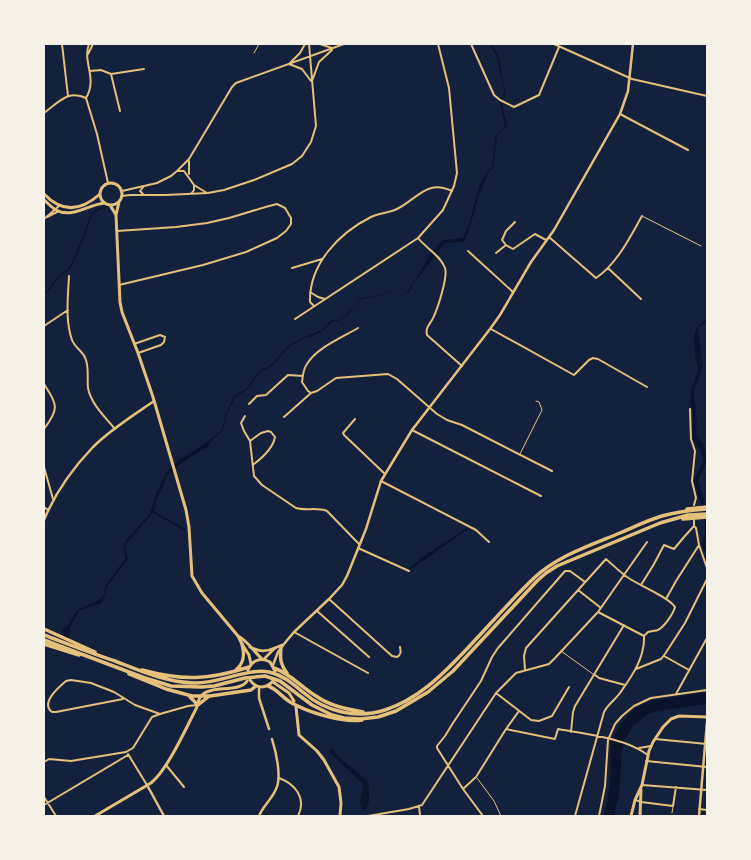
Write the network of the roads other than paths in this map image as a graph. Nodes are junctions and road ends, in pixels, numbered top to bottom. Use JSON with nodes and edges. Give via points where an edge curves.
{"nodes":[{"id":1,"x":62,"y":44,"type":"edge"},
{"id":2,"x":89,"y":44,"type":"edge"},
{"id":3,"x":93,"y":44,"type":"edge"},
{"id":4,"x":259,"y":44,"type":"edge"},
{"id":5,"x":305,"y":44,"type":"edge"},
{"id":6,"x":309,"y":44,"type":"edge"},
{"id":7,"x":320,"y":44,"type":"edge"},
{"id":8,"x":344,"y":44,"type":"edge"},
{"id":9,"x":438,"y":44,"type":"edge"},
{"id":10,"x":471,"y":44,"type":"edge"},
{"id":11,"x":554,"y":44,"type":"edge"},
{"id":12,"x":633,"y":44,"type":"edge"},
{"id":13,"x":560,"y":47,"type":"junction"},
{"id":14,"x":333,"y":48,"type":"junction"},
{"id":15,"x":254,"y":53,"type":"dead end"},
{"id":16,"x":88,"y":55,"type":"junction"},
{"id":17,"x":310,"y":56,"type":"junction"},
{"id":18,"x":289,"y":64,"type":"junction"},
{"id":19,"x":144,"y":69,"type":"dead end"},
{"id":20,"x":90,"y":71,"type":"junction"},
{"id":21,"x":111,"y":74,"type":"junction"},
{"id":22,"x":630,"y":78,"type":"junction"},
{"id":23,"x":312,"y":82,"type":"junction"},
{"id":24,"x":68,"y":96,"type":"junction"},
{"id":25,"x":707,"y":96,"type":"edge"},
{"id":26,"x":86,"y":98,"type":"junction"},
{"id":27,"x":120,"y":110,"type":"dead end"},
{"id":28,"x":44,"y":113,"type":"edge"},
{"id":29,"x":620,"y":114,"type":"junction"},
{"id":30,"x":688,"y":150,"type":"dead end"},
{"id":31,"x":189,"y":159,"type":"junction"},
{"id":32,"x":178,"y":171,"type":"junction"},
{"id":33,"x":189,"y":176,"type":"junction"},
{"id":34,"x":108,"y":184,"type":"junction"},
{"id":35,"x":144,"y":185,"type":"junction"},
{"id":36,"x":194,"y":185,"type":"junction"},
{"id":37,"x":122,"y":191,"type":"junction"},
{"id":38,"x":452,"y":191,"type":"junction"},
{"id":39,"x":208,"y":193,"type":"junction"},
{"id":40,"x":44,"y":194,"type":"edge"},
{"id":41,"x":100,"y":194,"type":"junction"},
{"id":42,"x":191,"y":194,"type":"junction"},
{"id":43,"x":122,"y":196,"type":"junction"},
{"id":44,"x":145,"y":196,"type":"junction"},
{"id":45,"x":44,"y":200,"type":"edge"},
{"id":46,"x":120,"y":202,"type":"junction"},
{"id":47,"x":105,"y":203,"type":"junction"},
{"id":48,"x":110,"y":205,"type":"junction"},
{"id":49,"x":59,"y":206,"type":"junction"},
{"id":50,"x":57,"y":211,"type":"junction"},
{"id":51,"x":116,"y":215,"type":"junction"},
{"id":52,"x":642,"y":216,"type":"joint"},
{"id":53,"x":44,"y":219,"type":"edge"},
{"id":54,"x":515,"y":222,"type":"dead end"},
{"id":55,"x":117,"y":231,"type":"junction"},
{"id":56,"x":548,"y":236,"type":"junction"},
{"id":57,"x":418,"y":238,"type":"junction"},
{"id":58,"x":546,"y":240,"type":"junction"},
{"id":59,"x":506,"y":245,"type":"junction"},
{"id":60,"x":701,"y":246,"type":"dead end"},
{"id":61,"x":468,"y":251,"type":"dead end"},
{"id":62,"x":496,"y":253,"type":"dead end"},
{"id":63,"x":322,"y":259,"type":"junction"},
{"id":64,"x":292,"y":268,"type":"dead end"},
{"id":65,"x":608,"y":268,"type":"junction"},
{"id":66,"x":69,"y":276,"type":"dead end"},
{"id":67,"x":119,"y":285,"type":"junction"},
{"id":68,"x":309,"y":291,"type":"junction"},
{"id":69,"x":513,"y":292,"type":"junction"},
{"id":70,"x":325,"y":299,"type":"junction"},
{"id":71,"x":642,"y":299,"type":"dead end"},
{"id":72,"x":314,"y":306,"type":"junction"},
{"id":73,"x":68,"y":310,"type":"junction"},
{"id":74,"x":295,"y":319,"type":"dead end"},
{"id":75,"x":44,"y":326,"type":"edge"},
{"id":76,"x":358,"y":328,"type":"dead end"},
{"id":77,"x":490,"y":329,"type":"junction"},
{"id":78,"x":134,"y":344,"type":"junction"},
{"id":79,"x":138,"y":353,"type":"junction"},
{"id":80,"x":462,"y":366,"type":"junction"},
{"id":81,"x":302,"y":376,"type":"junction"},
{"id":82,"x":44,"y":384,"type":"edge"},
{"id":83,"x":647,"y":387,"type":"dead end"},
{"id":84,"x":311,"y":392,"type":"junction"},
{"id":85,"x":154,"y":401,"type":"junction"},
{"id":86,"x":536,"y":401,"type":"dead end"},
{"id":87,"x":249,"y":404,"type":"dead end"},
{"id":88,"x":429,"y":408,"type":"junction"},
{"id":89,"x":690,"y":409,"type":"dead end"},
{"id":90,"x":245,"y":416,"type":"dead end"},
{"id":91,"x":284,"y":417,"type":"dead end"},
{"id":92,"x":355,"y":419,"type":"dead end"},
{"id":93,"x":44,"y":429,"type":"edge"},
{"id":94,"x":115,"y":429,"type":"junction"},
{"id":95,"x":412,"y":430,"type":"junction"},
{"id":96,"x":250,"y":441,"type":"junction"},
{"id":97,"x":520,"y":454,"type":"junction"},
{"id":98,"x":254,"y":464,"type":"junction"},
{"id":99,"x":44,"y":467,"type":"edge"},
{"id":100,"x":552,"y":471,"type":"dead end"},
{"id":101,"x":385,"y":474,"type":"junction"},
{"id":102,"x":381,"y":481,"type":"junction"},
{"id":103,"x":541,"y":496,"type":"dead end"},
{"id":104,"x":53,"y":500,"type":"junction"},
{"id":105,"x":694,"y":505,"type":"dead end"},
{"id":106,"x":44,"y":507,"type":"edge"},
{"id":107,"x":707,"y":508,"type":"edge"},
{"id":108,"x":48,"y":510,"type":"junction"},
{"id":109,"x":688,"y":513,"type":"junction"},
{"id":110,"x":707,"y":515,"type":"edge"},
{"id":111,"x":44,"y":520,"type":"edge"},
{"id":112,"x":694,"y":520,"type":"dead end"},
{"id":113,"x":694,"y":526,"type":"junction"},
{"id":114,"x":489,"y":542,"type":"dead end"},
{"id":115,"x":647,"y":542,"type":"dead end"},
{"id":116,"x":359,"y":544,"type":"junction"},
{"id":117,"x":699,"y":545,"type":"junction"},
{"id":118,"x":358,"y":548,"type":"junction"},
{"id":119,"x":707,"y":568,"type":"edge"},
{"id":120,"x":409,"y":571,"type":"dead end"},
{"id":121,"x":625,"y":575,"type":"junction"},
{"id":122,"x":707,"y":579,"type":"edge"},
{"id":123,"x":586,"y":582,"type":"junction"},
{"id":124,"x":641,"y":585,"type":"junction"},
{"id":125,"x":578,"y":590,"type":"junction"},
{"id":126,"x":329,"y":599,"type":"junction"},
{"id":127,"x":666,"y":599,"type":"junction"},
{"id":128,"x":601,"y":608,"type":"junction"},
{"id":129,"x":318,"y":611,"type":"junction"},
{"id":130,"x":598,"y":612,"type":"junction"},
{"id":131,"x":624,"y":625,"type":"junction"},
{"id":132,"x":44,"y":629,"type":"edge"},
{"id":133,"x":294,"y":632,"type":"junction"},
{"id":134,"x":44,"y":635,"type":"edge"},
{"id":135,"x":238,"y":636,"type":"junction"},
{"id":136,"x":644,"y":636,"type":"junction"},
{"id":137,"x":707,"y":638,"type":"edge"},
{"id":138,"x":44,"y":640,"type":"edge"},
{"id":139,"x":44,"y":644,"type":"edge"},
{"id":140,"x":242,"y":644,"type":"junction"},
{"id":141,"x":248,"y":645,"type":"junction"},
{"id":142,"x":283,"y":646,"type":"junction"},
{"id":143,"x":400,"y":647,"type":"dead end"},
{"id":144,"x":275,"y":648,"type":"junction"},
{"id":145,"x":560,"y":651,"type":"junction"},
{"id":146,"x":664,"y":656,"type":"junction"},
{"id":147,"x":102,"y":657,"type":"junction"},
{"id":148,"x":369,"y":657,"type":"dead end"},
{"id":149,"x":263,"y":659,"type":"junction"},
{"id":150,"x":119,"y":663,"type":"junction"},
{"id":151,"x":107,"y":664,"type":"junction"},
{"id":152,"x":114,"y":666,"type":"junction"},
{"id":153,"x":249,"y":667,"type":"junction"},
{"id":154,"x":274,"y":668,"type":"junction"},
{"id":155,"x":636,"y":669,"type":"junction"},
{"id":156,"x":525,"y":670,"type":"junction"},
{"id":157,"x":689,"y":670,"type":"junction"},
{"id":158,"x":233,"y":672,"type":"junction"},
{"id":159,"x":368,"y":673,"type":"dead end"},
{"id":160,"x":289,"y":675,"type":"junction"},
{"id":161,"x":595,"y":675,"type":"junction"},
{"id":162,"x":246,"y":680,"type":"junction"},
{"id":163,"x":625,"y":685,"type":"junction"},
{"id":164,"x":268,"y":686,"type":"junction"},
{"id":165,"x":569,"y":686,"type":"dead end"},
{"id":166,"x":258,"y":687,"type":"junction"},
{"id":167,"x":707,"y":690,"type":"edge"},
{"id":168,"x":496,"y":693,"type":"junction"},
{"id":169,"x":676,"y":694,"type":"junction"},
{"id":170,"x":188,"y":695,"type":"junction"},
{"id":171,"x":210,"y":696,"type":"junction"},
{"id":172,"x":200,"y":697,"type":"junction"},
{"id":173,"x":123,"y":699,"type":"junction"},
{"id":174,"x":294,"y":700,"type":"dead end"},
{"id":175,"x":198,"y":705,"type":"junction"},
{"id":176,"x":296,"y":707,"type":"dead end"},
{"id":177,"x":519,"y":711,"type":"junction"},
{"id":178,"x":370,"y":713,"type":"junction"},
{"id":179,"x":160,"y":714,"type":"junction"},
{"id":180,"x":378,"y":716,"type":"junction"},
{"id":181,"x":707,"y":717,"type":"edge"},
{"id":182,"x":707,"y":722,"type":"edge"},
{"id":183,"x":269,"y":729,"type":"dead end"},
{"id":184,"x":506,"y":729,"type":"junction"},
{"id":185,"x":571,"y":732,"type":"junction"},
{"id":186,"x":598,"y":737,"type":"junction"},
{"id":187,"x":272,"y":739,"type":"dead end"},
{"id":188,"x":655,"y":739,"type":"junction"},
{"id":189,"x":610,"y":740,"type":"junction"},
{"id":190,"x":706,"y":744,"type":"edge"},
{"id":191,"x":652,"y":745,"type":"junction"},
{"id":192,"x":639,"y":748,"type":"junction"},
{"id":193,"x":127,"y":753,"type":"junction"},
{"id":194,"x":648,"y":755,"type":"junction"},
{"id":195,"x":646,"y":761,"type":"junction"},
{"id":196,"x":44,"y":762,"type":"edge"},
{"id":197,"x":166,"y":765,"type":"junction"},
{"id":198,"x":448,"y":765,"type":"junction"},
{"id":199,"x":705,"y":767,"type":"edge"},
{"id":200,"x":476,"y":777,"type":"junction"},
{"id":201,"x":279,"y":778,"type":"junction"},
{"id":202,"x":147,"y":785,"type":"junction"},
{"id":203,"x":184,"y":787,"type":"dead end"},
{"id":204,"x":641,"y":787,"type":"junction"},
{"id":205,"x":676,"y":787,"type":"junction"},
{"id":206,"x":463,"y":788,"type":"junction"},
{"id":207,"x":701,"y":789,"type":"junction"},
{"id":208,"x":707,"y":790,"type":"edge"},
{"id":209,"x":44,"y":797,"type":"edge"},
{"id":210,"x":635,"y":800,"type":"junction"},
{"id":211,"x":641,"y":802,"type":"junction"},
{"id":212,"x":48,"y":803,"type":"junction"},
{"id":213,"x":44,"y":805,"type":"edge"},
{"id":214,"x":419,"y":806,"type":"junction"},
{"id":215,"x":673,"y":806,"type":"junction"},
{"id":216,"x":700,"y":809,"type":"junction"},
{"id":217,"x":707,"y":810,"type":"edge"},
{"id":218,"x":672,"y":813,"type":"dead end"},
{"id":219,"x":56,"y":816,"type":"edge"},
{"id":220,"x":95,"y":816,"type":"edge"},
{"id":221,"x":164,"y":816,"type":"edge"},
{"id":222,"x":259,"y":816,"type":"edge"},
{"id":223,"x":298,"y":816,"type":"edge"},
{"id":224,"x":340,"y":816,"type":"edge"},
{"id":225,"x":368,"y":816,"type":"edge"},
{"id":226,"x":420,"y":816,"type":"edge"},
{"id":227,"x":483,"y":816,"type":"edge"},
{"id":228,"x":501,"y":816,"type":"edge"},
{"id":229,"x":575,"y":816,"type":"edge"},
{"id":230,"x":599,"y":816,"type":"edge"},
{"id":231,"x":631,"y":816,"type":"edge"},
{"id":232,"x":640,"y":816,"type":"edge"},
{"id":233,"x":699,"y":816,"type":"edge"}],
"edges":[{"from":1,"to":24,"type":"street"},
{"from":2,"to":16,"type":"street"},
{"from":3,"to":16,"type":"street"},
{"from":4,"to":15,"type":"lane"},
{"from":5,"to":18,"type":"street"},
{"from":6,"to":17,"type":"street"},
{"from":7,"to":14,"type":"street"},
{"from":8,"to":14,"type":"street"},
{"from":9,"to":38,"type":"street","via":[[449,88],[457,173]]},
{"from":10,"to":13,"type":"street","via":[[494,95],[514,107],[539,95]]},
{"from":11,"to":13,"type":"street"},
{"from":12,"to":22,"type":"street"},
{"from":13,"to":22,"type":"street"},
{"from":14,"to":17,"type":"street"},
{"from":14,"to":23,"type":"street","via":[[319,62]]},
{"from":16,"to":20,"type":"street"},
{"from":17,"to":18,"type":"street"},
{"from":17,"to":23,"type":"street"},
{"from":18,"to":23,"type":"street","via":[[302,69]]},
{"from":18,"to":31,"type":"street","via":[[241,81],[232,87]]},
{"from":19,"to":21,"type":"street"},
{"from":20,"to":21,"type":"street","via":[[101,70]]},
{"from":20,"to":26,"type":"street","via":[[91,88]]},
{"from":21,"to":27,"type":"street"},
{"from":22,"to":25,"type":"street"},
{"from":22,"to":29,"type":"street"},
{"from":23,"to":39,"type":"street","via":[[316,126],[311,142],[302,156],[292,164],[254,180]]},
{"from":24,"to":26,"type":"street","via":[[75,94]]},
{"from":24,"to":28,"type":"street"},
{"from":26,"to":34,"type":"street"},
{"from":29,"to":30,"type":"street"},
{"from":29,"to":56,"type":"street","via":[[554,230]]},
{"from":31,"to":32,"type":"street"},
{"from":31,"to":33,"type":"street"},
{"from":32,"to":33,"type":"street","via":[[184,170]]},
{"from":32,"to":35,"type":"street","via":[[157,183]]},
{"from":33,"to":36,"type":"street"},
{"from":34,"to":37,"type":"main road","via":[[117,185]]},
{"from":34,"to":41,"type":"main road","via":[[102,188]]},
{"from":35,"to":37,"type":"street"},
{"from":35,"to":44,"type":"street","via":[[140,191]]},
{"from":36,"to":39,"type":"street"},
{"from":36,"to":42,"type":"street"},
{"from":37,"to":43,"type":"main road"},
{"from":38,"to":57,"type":"street","via":[[443,210]]},
{"from":38,"to":63,"type":"street","via":[[434,187],[423,191],[397,209],[372,216],[350,230]]},
{"from":39,"to":42,"type":"street"},
{"from":40,"to":49,"type":"main road"},
{"from":41,"to":47,"type":"main road"},
{"from":41,"to":49,"type":"main road","via":[[90,202],[76,207]]},
{"from":42,"to":44,"type":"street"},
{"from":43,"to":44,"type":"street"},
{"from":43,"to":46,"type":"main road"},
{"from":45,"to":50,"type":"main road"},
{"from":46,"to":48,"type":"main road"},
{"from":46,"to":51,"type":"main road"},
{"from":47,"to":48,"type":"main road"},
{"from":47,"to":50,"type":"main road","via":[[73,213]]},
{"from":48,"to":51,"type":"main road"},
{"from":49,"to":50,"type":"street"},
{"from":50,"to":53,"type":"street"},
{"from":51,"to":55,"type":"main road"},
{"from":52,"to":60,"type":"lane"},
{"from":52,"to":65,"type":"street"},
{"from":54,"to":59,"type":"street","via":[[502,240]]},
{"from":55,"to":67,"type":"main road"},
{"from":55,"to":67,"type":"street","via":[[176,228],[207,223],[277,204],[286,208],[291,218],[286,231],[277,238],[246,252]]},
{"from":56,"to":58,"type":"street"},
{"from":56,"to":65,"type":"street","via":[[596,278]]},
{"from":57,"to":70,"type":"street"},
{"from":57,"to":80,"type":"street","via":[[446,270],[434,318],[427,326],[427,335]]},
{"from":58,"to":59,"type":"street","via":[[536,234],[513,249]]},
{"from":58,"to":69,"type":"street"},
{"from":59,"to":62,"type":"street"},
{"from":61,"to":69,"type":"street"},
{"from":63,"to":64,"type":"street"},
{"from":63,"to":68,"type":"street"},
{"from":65,"to":71,"type":"street"},
{"from":66,"to":73,"type":"street"},
{"from":67,"to":78,"type":"main road","via":[[122,312]]},
{"from":68,"to":70,"type":"street"},
{"from":68,"to":72,"type":"street","via":[[310,302]]},
{"from":69,"to":77,"type":"street"},
{"from":70,"to":72,"type":"street"},
{"from":72,"to":74,"type":"street"},
{"from":73,"to":75,"type":"street"},
{"from":73,"to":94,"type":"street","via":[[74,346],[86,361],[88,389],[92,400]]},
{"from":76,"to":81,"type":"street","via":[[316,353],[307,363]]},
{"from":77,"to":80,"type":"street"},
{"from":77,"to":83,"type":"street","via":[[574,375],[593,358]]},
{"from":78,"to":79,"type":"main road"},
{"from":78,"to":79,"type":"street","via":[[160,335],[165,338],[161,345]]},
{"from":79,"to":85,"type":"main road"},
{"from":80,"to":88,"type":"street"},
{"from":81,"to":84,"type":"street","via":[[302,385]]},
{"from":81,"to":87,"type":"street","via":[[288,375],[266,395],[257,396]]},
{"from":82,"to":93,"type":"street","via":[[54,400],[56,409]]},
{"from":84,"to":88,"type":"street","via":[[317,391],[336,378],[388,374]]},
{"from":84,"to":91,"type":"street"},
{"from":85,"to":94,"type":"street"},
{"from":85,"to":135,"type":"main road","via":[[186,510],[192,576],[202,593]]},
{"from":86,"to":97,"type":"lane","via":[[542,410]]},
{"from":88,"to":95,"type":"street"},
{"from":88,"to":97,"type":"street","via":[[447,420]]},
{"from":89,"to":105,"type":"street","via":[[691,439],[695,451],[692,481],[696,498]]},
{"from":90,"to":96,"type":"street","via":[[241,423]]},
{"from":92,"to":101,"type":"street","via":[[344,435]]},
{"from":94,"to":104,"type":"street","via":[[93,447]]},
{"from":95,"to":101,"type":"street"},
{"from":95,"to":103,"type":"street"},
{"from":96,"to":98,"type":"street"},
{"from":96,"to":98,"type":"street","via":[[265,432],[271,432],[275,437],[269,449]]},
{"from":97,"to":100,"type":"street"},
{"from":98,"to":116,"type":"street","via":[[254,476],[262,484],[296,508],[321,508],[327,511]]},
{"from":99,"to":104,"type":"street"},
{"from":101,"to":102,"type":"street"},
{"from":102,"to":114,"type":"street","via":[[476,530]]},
{"from":102,"to":116,"type":"street"},
{"from":104,"to":108,"type":"street"},
{"from":106,"to":108,"type":"street"},
{"from":107,"to":109,"type":"highway"},
{"from":108,"to":111,"type":"street"},
{"from":109,"to":110,"type":"highway"},
{"from":109,"to":178,"type":"highway","via":[[661,516],[573,553],[545,568],[433,683],[416,696]]},
{"from":109,"to":180,"type":"highway","via":[[564,562],[546,573],[453,671],[428,692],[396,711]]},
{"from":112,"to":113,"type":"street"},
{"from":113,"to":117,"type":"street"},
{"from":113,"to":124,"type":"street","via":[[674,549],[664,545]]},
{"from":115,"to":121,"type":"street"},
{"from":116,"to":118,"type":"street"},
{"from":117,"to":119,"type":"street"},
{"from":117,"to":127,"type":"street"},
{"from":118,"to":120,"type":"street"},
{"from":118,"to":126,"type":"street","via":[[347,576]]},
{"from":121,"to":123,"type":"street","via":[[606,559]]},
{"from":121,"to":124,"type":"street"},
{"from":121,"to":128,"type":"street"},
{"from":122,"to":146,"type":"street","via":[[685,623]]},
{"from":123,"to":125,"type":"street"},
{"from":123,"to":198,"type":"street","via":[[565,571],[495,653],[481,681],[437,748]]},
{"from":124,"to":127,"type":"street"},
{"from":125,"to":128,"type":"street"},
{"from":125,"to":156,"type":"street","via":[[526,648]]},
{"from":126,"to":129,"type":"street"},
{"from":126,"to":143,"type":"street","via":[[392,656],[397,657],[401,654]]},
{"from":127,"to":136,"type":"street","via":[[674,605],[674,610],[658,630],[648,632]]},
{"from":128,"to":130,"type":"street"},
{"from":129,"to":133,"type":"street"},
{"from":129,"to":148,"type":"street"},
{"from":130,"to":131,"type":"street"},
{"from":130,"to":145,"type":"street"},
{"from":131,"to":136,"type":"street"},
{"from":131,"to":161,"type":"street"},
{"from":132,"to":147,"type":"highway","via":[[89,648]]},
{"from":133,"to":142,"type":"street"},
{"from":133,"to":159,"type":"street"},
{"from":134,"to":147,"type":"highway"},
{"from":135,"to":140,"type":"main road"},
{"from":135,"to":141,"type":"main road"},
{"from":136,"to":155,"type":"street"},
{"from":137,"to":157,"type":"street"},
{"from":138,"to":151,"type":"highway"},
{"from":139,"to":151,"type":"highway"},
{"from":140,"to":153,"type":"main road","via":[[249,654]]},
{"from":140,"to":158,"type":"highway","via":[[244,659]]},
{"from":141,"to":144,"type":"main road","via":[[263,651]]},
{"from":141,"to":149,"type":"main road"},
{"from":142,"to":144,"type":"street"},
{"from":142,"to":154,"type":"street","via":[[278,652]]},
{"from":142,"to":160,"type":"highway","via":[[280,662]]},
{"from":144,"to":149,"type":"street"},
{"from":145,"to":156,"type":"street","via":[[549,664]]},
{"from":145,"to":161,"type":"lane"},
{"from":146,"to":155,"type":"street"},
{"from":146,"to":157,"type":"street"},
{"from":147,"to":150,"type":"highway"},
{"from":149,"to":153,"type":"main road"},
{"from":149,"to":154,"type":"main road"},
{"from":150,"to":158,"type":"highway","via":[[156,674],[190,678]]},
{"from":150,"to":178,"type":"highway","via":[[166,680],[184,683],[211,682],[264,671],[286,678],[309,698],[328,708],[346,713]]},
{"from":151,"to":152,"type":"highway"},
{"from":152,"to":162,"type":"highway","via":[[178,687],[214,686]]},
{"from":152,"to":170,"type":"highway","via":[[137,678]]},
{"from":153,"to":158,"type":"highway"},
{"from":154,"to":160,"type":"highway"},
{"from":155,"to":163,"type":"street"},
{"from":156,"to":168,"type":"street","via":[[516,673]]},
{"from":157,"to":169,"type":"street"},
{"from":160,"to":178,"type":"highway","via":[[308,691],[327,702]]},
{"from":161,"to":163,"type":"street"},
{"from":161,"to":185,"type":"street","via":[[573,712]]},
{"from":162,"to":166,"type":"main road"},
{"from":162,"to":172,"type":"main road","via":[[242,685],[207,692]]},
{"from":162,"to":180,"type":"highway","via":[[266,676],[280,681],[312,706],[332,715],[360,719]]},
{"from":163,"to":186,"type":"street","via":[[606,710]]},
{"from":164,"to":166,"type":"main road"},
{"from":164,"to":174,"type":"main road","via":[[273,681]]},
{"from":164,"to":180,"type":"highway","via":[[291,703],[345,721]]},
{"from":165,"to":177,"type":"street","via":[[552,716],[539,721],[531,720]]},
{"from":166,"to":171,"type":"highway"},
{"from":166,"to":183,"type":"street"},
{"from":167,"to":169,"type":"street"},
{"from":168,"to":177,"type":"street"},
{"from":168,"to":198,"type":"street"},
{"from":169,"to":189,"type":"street","via":[[650,698],[634,706],[615,724]]},
{"from":170,"to":172,"type":"highway"},
{"from":170,"to":175,"type":"highway"},
{"from":171,"to":172,"type":"highway"},
{"from":171,"to":175,"type":"highway"},
{"from":172,"to":175,"type":"main road"},
{"from":173,"to":173,"type":"street","via":[[114,692],[91,683],[71,680],[66,681],[48,702],[52,712],[56,712]]},
{"from":173,"to":179,"type":"street"},
{"from":175,"to":179,"type":"street"},
{"from":175,"to":197,"type":"main road"},
{"from":176,"to":224,"type":"main road","via":[[299,735],[324,760],[339,787]]},
{"from":177,"to":184,"type":"street"},
{"from":179,"to":193,"type":"street","via":[[152,717],[133,748]]},
{"from":181,"to":188,"type":"main road","via":[[675,717]]},
{"from":182,"to":190,"type":"street"},
{"from":184,"to":185,"type":"street","via":[[555,739],[558,729]]},
{"from":184,"to":200,"type":"street"},
{"from":185,"to":186,"type":"street"},
{"from":186,"to":189,"type":"street"},
{"from":186,"to":229,"type":"street"},
{"from":187,"to":201,"type":"street"},
{"from":188,"to":190,"type":"street"},
{"from":188,"to":191,"type":"main road"},
{"from":189,"to":192,"type":"street"},
{"from":189,"to":230,"type":"street"},
{"from":190,"to":199,"type":"street"},
{"from":191,"to":192,"type":"street"},
{"from":191,"to":194,"type":"main road"},
{"from":192,"to":194,"type":"street"},
{"from":193,"to":196,"type":"street","via":[[71,761],[50,759]]},
{"from":193,"to":202,"type":"street"},
{"from":193,"to":212,"type":"street"},
{"from":194,"to":195,"type":"main road"},
{"from":195,"to":199,"type":"street"},
{"from":195,"to":204,"type":"main road"},
{"from":197,"to":202,"type":"main road","via":[[159,776]]},
{"from":197,"to":203,"type":"street"},
{"from":198,"to":206,"type":"street"},
{"from":198,"to":214,"type":"street"},
{"from":199,"to":207,"type":"street"},
{"from":200,"to":206,"type":"street"},
{"from":200,"to":228,"type":"lane","via":[[494,801]]},
{"from":201,"to":222,"type":"street","via":[[276,789]]},
{"from":201,"to":223,"type":"street","via":[[290,782],[300,794],[301,809]]},
{"from":202,"to":220,"type":"main road"},
{"from":202,"to":221,"type":"street"},
{"from":204,"to":205,"type":"street"},
{"from":204,"to":210,"type":"main road"},
{"from":204,"to":211,"type":"main road"},
{"from":205,"to":207,"type":"street"},
{"from":205,"to":215,"type":"street"},
{"from":206,"to":227,"type":"street"},
{"from":207,"to":208,"type":"street"},
{"from":207,"to":216,"type":"street"},
{"from":209,"to":212,"type":"street"},
{"from":210,"to":211,"type":"street"},
{"from":210,"to":231,"type":"main road"},
{"from":211,"to":215,"type":"street"},
{"from":211,"to":232,"type":"main road"},
{"from":212,"to":213,"type":"street"},
{"from":212,"to":219,"type":"street"},
{"from":214,"to":225,"type":"street"},
{"from":214,"to":226,"type":"street"},
{"from":215,"to":218,"type":"lane"},
{"from":216,"to":217,"type":"street"},
{"from":216,"to":233,"type":"street"}]}
